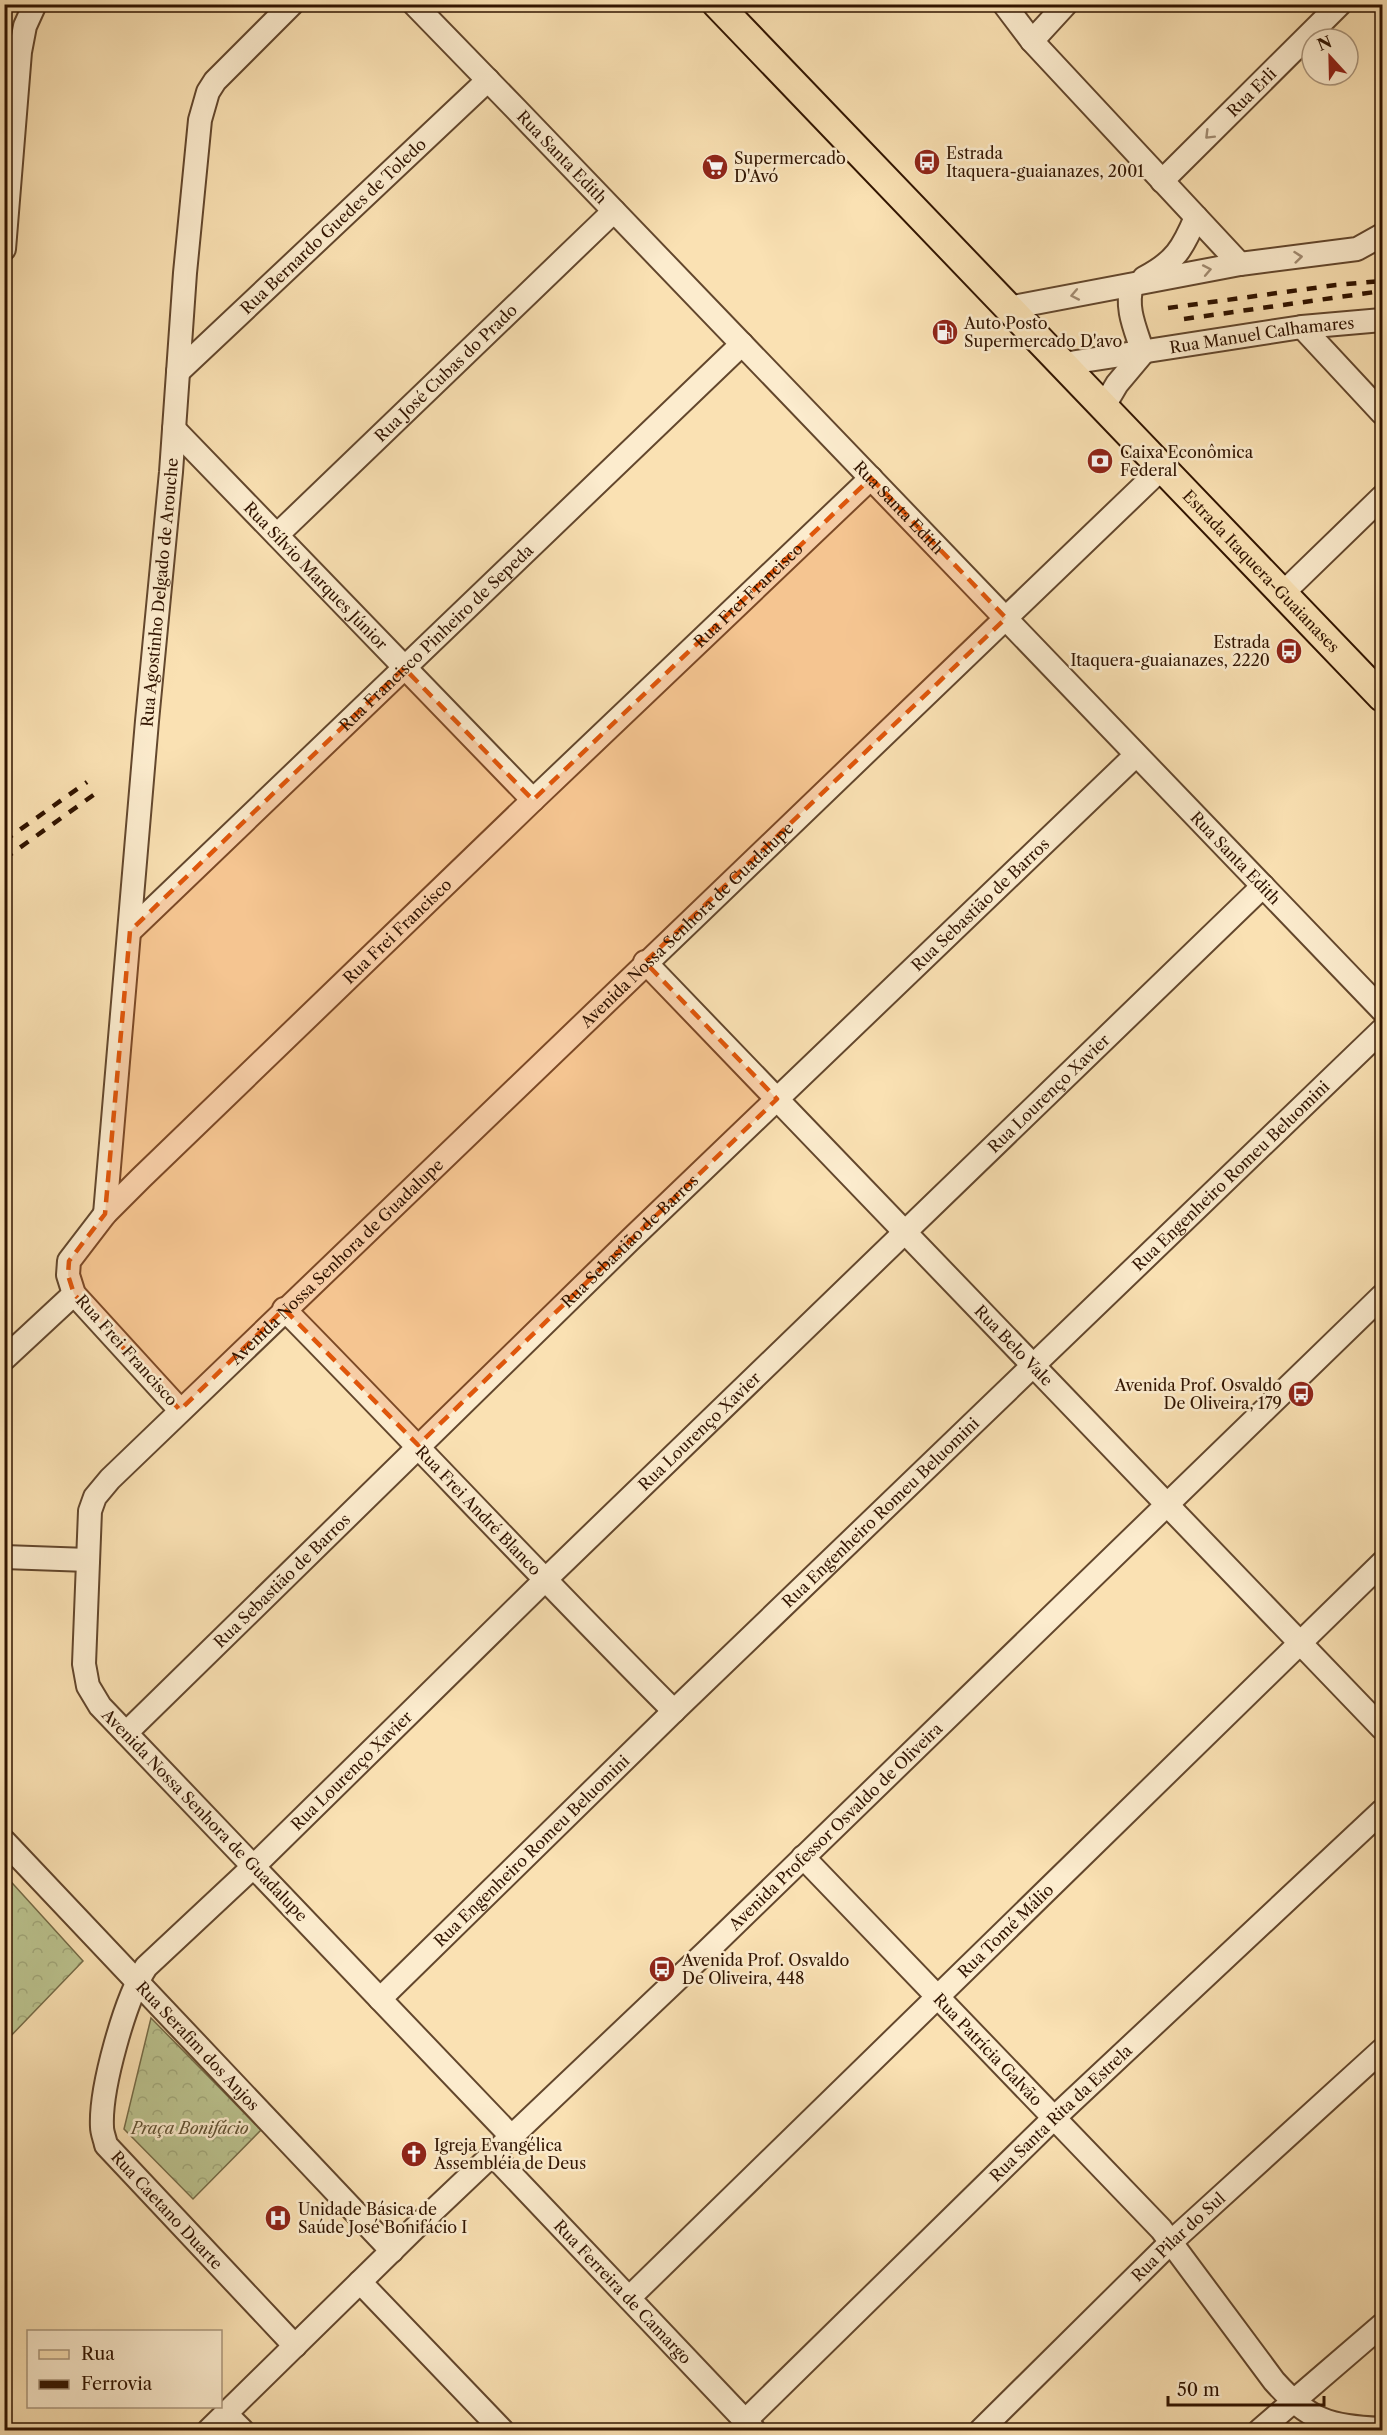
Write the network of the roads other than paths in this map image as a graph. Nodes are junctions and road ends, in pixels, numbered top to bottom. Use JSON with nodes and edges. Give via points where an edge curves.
{"nodes":[{"id":1,"x":35,"y":4,"type":"edge"},
{"id":2,"x":292,"y":4,"type":"edge"},
{"id":3,"x":414,"y":4,"type":"edge"},
{"id":4,"x":717,"y":4,"type":"edge"},
{"id":5,"x":1004,"y":4,"type":"edge"},
{"id":6,"x":1066,"y":4,"type":"edge"},
{"id":7,"x":1340,"y":4,"type":"edge"},
{"id":8,"x":1032,"y":41,"type":"junction"},
{"id":9,"x":488,"y":80,"type":"junction"},
{"id":10,"x":1162,"y":181,"type":"junction"},
{"id":11,"x":614,"y":211,"type":"junction"},
{"id":12,"x":1196,"y":217,"type":"junction"},
{"id":13,"x":1383,"y":235,"type":"edge"},
{"id":14,"x":4,"y":249,"type":"edge"},
{"id":15,"x":1240,"y":264,"type":"junction"},
{"id":16,"x":1132,"y":285,"type":"junction"},
{"id":17,"x":1008,"y":308,"type":"junction"},
{"id":18,"x":1383,"y":320,"type":"edge"},
{"id":19,"x":1302,"y":327,"type":"junction"},
{"id":20,"x":742,"y":344,"type":"junction"},
{"id":21,"x":1143,"y":353,"type":"junction"},
{"id":22,"x":1063,"y":364,"type":"junction"},
{"id":23,"x":178,"y":372,"type":"junction"},
{"id":24,"x":1104,"y":406,"type":"junction"},
{"id":25,"x":1383,"y":413,"type":"edge"},
{"id":26,"x":174,"y":429,"type":"junction"},
{"id":27,"x":1162,"y":468,"type":"junction"},
{"id":28,"x":871,"y":478,"type":"junction"},
{"id":29,"x":1383,"y":497,"type":"edge"},
{"id":30,"x":277,"y":535,"type":"junction"},
{"id":31,"x":1283,"y":593,"type":"junction"},
{"id":32,"x":1006,"y":618,"type":"junction"},
{"id":33,"x":404,"y":668,"type":"junction"},
{"id":34,"x":1383,"y":697,"type":"edge"},
{"id":35,"x":1136,"y":755,"type":"junction"},
{"id":36,"x":533,"y":800,"type":"junction"},
{"id":37,"x":1263,"y":886,"type":"junction"},
{"id":38,"x":130,"y":932,"type":"junction"},
{"id":39,"x":645,"y":962,"type":"junction"},
{"id":40,"x":1383,"y":1010,"type":"edge"},
{"id":41,"x":1383,"y":1030,"type":"edge"},
{"id":42,"x":777,"y":1099,"type":"junction"},
{"id":43,"x":105,"y":1214,"type":"junction"},
{"id":44,"x":906,"y":1233,"type":"junction"},
{"id":45,"x":74,"y":1294,"type":"junction"},
{"id":46,"x":1383,"y":1296,"type":"edge"},
{"id":47,"x":284,"y":1309,"type":"junction"},
{"id":48,"x":4,"y":1359,"type":"edge"},
{"id":49,"x":1034,"y":1367,"type":"junction"},
{"id":50,"x":180,"y":1410,"type":"junction"},
{"id":51,"x":418,"y":1446,"type":"junction"},
{"id":52,"x":1168,"y":1504,"type":"junction"},
{"id":53,"x":4,"y":1557,"type":"edge"},
{"id":54,"x":88,"y":1560,"type":"junction"},
{"id":55,"x":1383,"y":1563,"type":"edge"},
{"id":56,"x":545,"y":1580,"type":"junction"},
{"id":57,"x":1300,"y":1642,"type":"junction"},
{"id":58,"x":674,"y":1711,"type":"junction"},
{"id":59,"x":1383,"y":1728,"type":"edge"},
{"id":60,"x":126,"y":1733,"type":"junction"},
{"id":61,"x":1383,"y":1811,"type":"edge"},
{"id":62,"x":4,"y":1841,"type":"edge"},
{"id":63,"x":803,"y":1857,"type":"junction"},
{"id":64,"x":254,"y":1866,"type":"junction"},
{"id":65,"x":137,"y":1980,"type":"junction"},
{"id":66,"x":937,"y":1996,"type":"junction"},
{"id":67,"x":380,"y":1999,"type":"junction"},
{"id":68,"x":1383,"y":2050,"type":"edge"},
{"id":69,"x":1054,"y":2118,"type":"junction"},
{"id":70,"x":511,"y":2136,"type":"junction"},
{"id":71,"x":492,"y":2154,"type":"junction"},
{"id":72,"x":1171,"y":2242,"type":"junction"},
{"id":73,"x":392,"y":2251,"type":"junction"},
{"id":74,"x":360,"y":2282,"type":"junction"},
{"id":75,"x":629,"y":2298,"type":"junction"},
{"id":76,"x":1383,"y":2325,"type":"edge"},
{"id":77,"x":295,"y":2346,"type":"junction"},
{"id":78,"x":1292,"y":2402,"type":"junction"},
{"id":79,"x":226,"y":2414,"type":"junction"},
{"id":80,"x":750,"y":2426,"type":"edge"},
{"id":81,"x":1383,"y":2429,"type":"edge"},
{"id":82,"x":208,"y":2430,"type":"edge"},
{"id":83,"x":242,"y":2430,"type":"edge"},
{"id":84,"x":502,"y":2430,"type":"edge"},
{"id":85,"x":981,"y":2430,"type":"edge"},
{"id":86,"x":1260,"y":2430,"type":"edge"}],
"edges":[{"from":1,"to":14,"type":"street","via":[[20,52]]},
{"from":2,"to":23,"type":"street","name":"Rua Agostinho Delgado de Arouche","via":[[215,81],[203,103]]},
{"from":3,"to":9,"type":"street","name":"Rua Santa Edith"},
{"from":4,"to":17,"type":"main road","name":"Estrada Itaquera-Guaianases"},
{"from":5,"to":8,"type":"street"},
{"from":6,"to":8,"type":"street"},
{"from":7,"to":10,"type":"street","name":"Rua Erli","one_way":true},
{"from":8,"to":10,"type":"street"},
{"from":9,"to":11,"type":"street","name":"Rua Santa Edith"},
{"from":9,"to":23,"type":"street","name":"Rua Bernardo Guedes de Toledo"},
{"from":10,"to":12,"type":"street"},
{"from":11,"to":20,"type":"street","name":"Rua Santa Edith"},
{"from":11,"to":30,"type":"street","name":"Rua José Cubas do Prado"},
{"from":12,"to":15,"type":"street"},
{"from":12,"to":16,"type":"street","via":[[1185,244],[1172,260]]},
{"from":15,"to":13,"type":"street","one_way":true,"via":[[1357,249]]},
{"from":16,"to":15,"type":"street","one_way":true},
{"from":16,"to":17,"type":"street","one_way":true},
{"from":16,"to":21,"type":"street","via":[[1130,310]]},
{"from":17,"to":22,"type":"main road","name":"Estrada Itaquera-Guaianases"},
{"from":18,"to":19,"type":"street","name":"Rua Manuel Calhamares"},
{"from":19,"to":21,"type":"street","name":"Rua Manuel Calhamares"},
{"from":19,"to":25,"type":"street"},
{"from":20,"to":28,"type":"street","name":"Rua Santa Edith"},
{"from":20,"to":33,"type":"street","name":"Rua Francisco Pinheiro de Sepeda"},
{"from":21,"to":22,"type":"street","name":"Rua Manuel Calhamares"},
{"from":21,"to":24,"type":"street"},
{"from":22,"to":24,"type":"main road","name":"Estrada Itaquera-Guaianases"},
{"from":23,"to":26,"type":"street","name":"Rua Agostinho Delgado de Arouche"},
{"from":24,"to":27,"type":"main road","name":"Estrada Itaquera-Guaianases"},
{"from":26,"to":30,"type":"street","name":"Rua Sílvio Marques Júnior"},
{"from":26,"to":38,"type":"street","name":"Rua Agostinho Delgado de Arouche"},
{"from":27,"to":31,"type":"main road","name":"Estrada Itaquera-Guaianases"},
{"from":27,"to":32,"type":"street","name":"Avenida Nossa Senhora de Guadalupe"},
{"from":28,"to":32,"type":"street","name":"Rua Santa Edith"},
{"from":28,"to":36,"type":"street","name":"Rua Frei Francisco"},
{"from":29,"to":31,"type":"street"},
{"from":30,"to":33,"type":"street","name":"Rua Sílvio Marques Júnior"},
{"from":31,"to":34,"type":"main road","name":"Estrada Itaquera-Guaianases"},
{"from":32,"to":35,"type":"street","name":"Rua Santa Edith"},
{"from":32,"to":39,"type":"street","name":"Avenida Nossa Senhora de Guadalupe"},
{"from":33,"to":36,"type":"street","name":"Rua Sílvio Marques Júnior"},
{"from":33,"to":38,"type":"street","name":"Rua Francisco Pinheiro de Sepeda"},
{"from":35,"to":37,"type":"street","name":"Rua Santa Edith"},
{"from":35,"to":42,"type":"street","name":"Rua Sebastião de Barros"},
{"from":36,"to":43,"type":"street","name":"Rua Frei Francisco"},
{"from":37,"to":40,"type":"street","name":"Rua Santa Edith"},
{"from":37,"to":44,"type":"street","name":"Rua Lourenço Xavier"},
{"from":38,"to":43,"type":"street","name":"Rua Agostinho Delgado de Arouche"},
{"from":39,"to":42,"type":"street","name":"Rua Belo Vale"},
{"from":39,"to":47,"type":"street","name":"Avenida Nossa Senhora de Guadalupe"},
{"from":41,"to":49,"type":"street","name":"Rua Engenheiro Romeu Beluomini"},
{"from":42,"to":44,"type":"street","name":"Rua Belo Vale"},
{"from":42,"to":51,"type":"street","name":"Rua Sebastião de Barros"},
{"from":43,"to":45,"type":"street","name":"Rua Frei Francisco","via":[[69,1261],[68,1275]]},
{"from":44,"to":49,"type":"street","name":"Rua Belo Vale"},
{"from":44,"to":56,"type":"street","name":"Rua Lourenço Xavier"},
{"from":45,"to":48,"type":"street"},
{"from":45,"to":50,"type":"street","name":"Rua Frei Francisco"},
{"from":46,"to":52,"type":"street","name":"Avenida Professor Osvaldo de Oliveira"},
{"from":47,"to":50,"type":"street","name":"Avenida Nossa Senhora de Guadalupe"},
{"from":47,"to":51,"type":"street","name":"Rua Frei André Blanco"},
{"from":49,"to":52,"type":"street","name":"Rua Belo Vale"},
{"from":49,"to":58,"type":"street","name":"Rua Engenheiro Romeu Beluomini"},
{"from":50,"to":54,"type":"street","name":"Avenida Nossa Senhora de Guadalupe","via":[[95,1497],[90,1510]]},
{"from":51,"to":56,"type":"street","name":"Rua Frei André Blanco"},
{"from":51,"to":60,"type":"street","name":"Rua Sebastião de Barros"},
{"from":52,"to":57,"type":"street","name":"Rua Belo Vale"},
{"from":52,"to":63,"type":"street","name":"Avenida Professor Osvaldo de Oliveira"},
{"from":53,"to":54,"type":"street"},
{"from":54,"to":60,"type":"street","name":"Avenida Nossa Senhora de Guadalupe","via":[[84,1664],[88,1686],[100,1706]]},
{"from":55,"to":57,"type":"street","name":"Rua Tomé Málio"},
{"from":56,"to":58,"type":"street","name":"Rua Frei André Blanco"},
{"from":56,"to":64,"type":"street","name":"Rua Lourenço Xavier"},
{"from":57,"to":59,"type":"street","name":"Rua Belo Vale"},
{"from":57,"to":66,"type":"street","name":"Rua Tomé Málio"},
{"from":58,"to":67,"type":"street","name":"Rua Engenheiro Romeu Beluomini"},
{"from":60,"to":64,"type":"street","name":"Avenida Nossa Senhora de Guadalupe"},
{"from":61,"to":69,"type":"street","name":"Rua Santa Rita da Estrela"},
{"from":62,"to":65,"type":"street","name":"Rua Serafim dos Anjos"},
{"from":63,"to":66,"type":"street","name":"Rua Patrícia Galvão"},
{"from":63,"to":70,"type":"street","name":"Avenida Professor Osvaldo de Oliveira"},
{"from":64,"to":65,"type":"street","name":"Rua Lourenço Xavier","via":[[146,1967]]},
{"from":64,"to":67,"type":"street","name":"Avenida Nossa Senhora de Guadalupe"},
{"from":65,"to":73,"type":"street","name":"Rua Serafim dos Anjos"},
{"from":65,"to":77,"type":"street","name":"Rua Caetano Duarte","via":[[103,2101],[106,2145]]},
{"from":66,"to":69,"type":"street","name":"Rua Patrícia Galvão"},
{"from":66,"to":75,"type":"street","name":"Rua Tomé Málio"},
{"from":67,"to":70,"type":"street","name":"Avenida Nossa Senhora de Guadalupe"},
{"from":68,"to":72,"type":"street","name":"Rua Pilar do Sul"},
{"from":69,"to":72,"type":"street","name":"Rua Patrícia Galvão"},
{"from":69,"to":80,"type":"street","name":"Rua Santa Rita da Estrela"},
{"from":70,"to":71,"type":"street","name":"Avenida Professor Osvaldo de Oliveira"},
{"from":71,"to":73,"type":"street","name":"Avenida Professor Osvaldo de Oliveira"},
{"from":71,"to":75,"type":"street","name":"Rua Ferreira de Camargo"},
{"from":72,"to":78,"type":"street","name":"Rua Patrícia Galvão"},
{"from":72,"to":85,"type":"street","name":"Rua Pilar do Sul"},
{"from":73,"to":74,"type":"street","name":"Avenida Professor Osvaldo de Oliveira"},
{"from":74,"to":77,"type":"street","name":"Avenida Professor Osvaldo de Oliveira"},
{"from":74,"to":84,"type":"street"},
{"from":75,"to":80,"type":"street","name":"Rua Ferreira de Camargo"},
{"from":76,"to":78,"type":"street"},
{"from":77,"to":79,"type":"street","name":"Avenida Professor Osvaldo de Oliveira"},
{"from":78,"to":81,"type":"street","name":"Rua Patrícia Galvão","via":[[1310,2416],[1335,2424]]},
{"from":78,"to":86,"type":"street"},
{"from":79,"to":82,"type":"street","name":"Avenida Professor Osvaldo de Oliveira"},
{"from":79,"to":83,"type":"street"}]}
